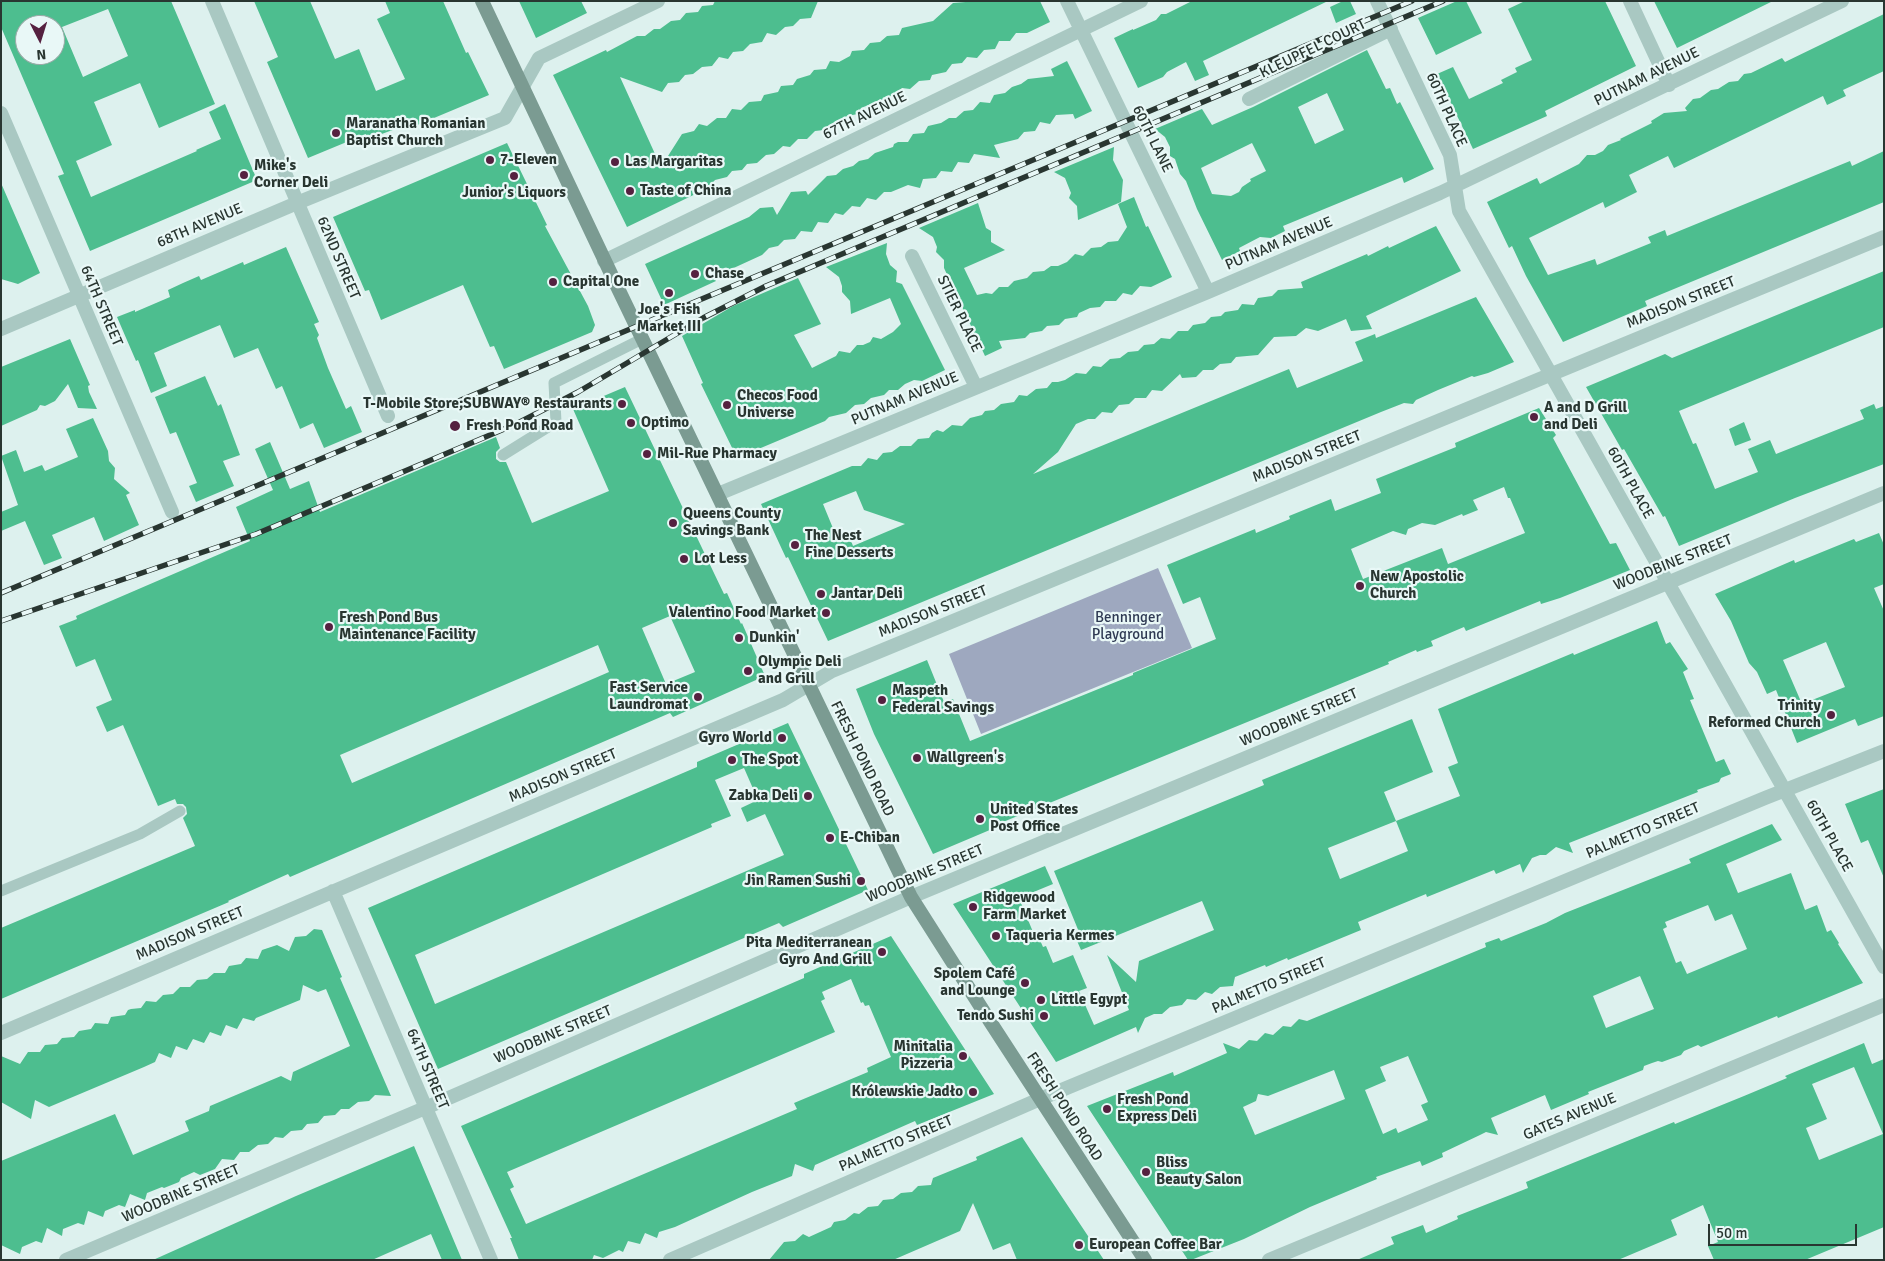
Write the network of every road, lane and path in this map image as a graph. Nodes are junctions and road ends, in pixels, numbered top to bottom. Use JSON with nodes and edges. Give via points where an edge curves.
{"nodes":[{"id":1,"x":212,"y":1,"type":"edge"},
{"id":2,"x":482,"y":1,"type":"edge"},
{"id":3,"x":658,"y":1,"type":"edge"},
{"id":4,"x":1067,"y":1,"type":"edge"},
{"id":5,"x":1141,"y":1,"type":"edge"},
{"id":6,"x":1377,"y":1,"type":"edge"},
{"id":7,"x":1630,"y":1,"type":"edge"},
{"id":8,"x":1842,"y":1,"type":"edge"},
{"id":9,"x":1392,"y":29,"type":"junction"},
{"id":10,"x":1081,"y":30,"type":"junction"},
{"id":11,"x":1669,"y":85,"type":"junction"},
{"id":12,"x":523,"y":87,"type":"junction"},
{"id":13,"x":1250,"y":99,"type":"dead end"},
{"id":14,"x":1,"y":113,"type":"edge"},
{"id":15,"x":1455,"y":186,"type":"junction"},
{"id":16,"x":297,"y":203,"type":"junction"},
{"id":17,"x":1884,"y":237,"type":"edge"},
{"id":18,"x":912,"y":256,"type":"dead end"},
{"id":19,"x":604,"y":260,"type":"junction"},
{"id":20,"x":1208,"y":292,"type":"junction"},
{"id":21,"x":79,"y":296,"type":"junction"},
{"id":22,"x":1,"y":329,"type":"edge"},
{"id":23,"x":642,"y":339,"type":"junction"},
{"id":24,"x":1550,"y":374,"type":"junction"},
{"id":25,"x":976,"y":387,"type":"junction"},
{"id":26,"x":388,"y":416,"type":"dead end"},
{"id":27,"x":503,"y":455,"type":"dead end"},
{"id":28,"x":1884,"y":493,"type":"edge"},
{"id":29,"x":718,"y":494,"type":"junction"},
{"id":30,"x":172,"y":512,"type":"dead end"},
{"id":31,"x":1667,"y":582,"type":"junction"},
{"id":32,"x":809,"y":685,"type":"junction"},
{"id":33,"x":1884,"y":751,"type":"edge"},
{"id":34,"x":1784,"y":790,"type":"junction"},
{"id":35,"x":180,"y":811,"type":"dead end"},
{"id":36,"x":333,"y":890,"type":"junction"},
{"id":37,"x":1,"y":891,"type":"edge"},
{"id":38,"x":911,"y":897,"type":"junction"},
{"id":39,"x":1884,"y":968,"type":"edge"},
{"id":40,"x":1884,"y":1005,"type":"edge"},
{"id":41,"x":1,"y":1033,"type":"edge"},
{"id":42,"x":1040,"y":1099,"type":"junction"},
{"id":43,"x":426,"y":1108,"type":"junction"},
{"id":44,"x":66,"y":1260,"type":"edge"},
{"id":45,"x":491,"y":1260,"type":"edge"},
{"id":46,"x":670,"y":1260,"type":"edge"},
{"id":47,"x":1145,"y":1260,"type":"edge"},
{"id":48,"x":1269,"y":1260,"type":"edge"}],
"edges":[{"from":1,"to":16,"type":"street","name":"62ND STREET"},
{"from":2,"to":12,"type":"main road","name":"FRESH POND ROAD"},
{"from":3,"to":12,"type":"street","name":"68TH AVENUE","via":[[539,58]]},
{"from":4,"to":10,"type":"street","name":"60TH LANE"},
{"from":5,"to":10,"type":"street","name":"67TH AVENUE"},
{"from":6,"to":9,"type":"street","name":"60TH PLACE"},
{"from":7,"to":11,"type":"street"},
{"from":8,"to":11,"type":"street","name":"PUTNAM AVENUE"},
{"from":9,"to":13,"type":"street","name":"KLEUPFEL COURT"},
{"from":9,"to":15,"type":"street","name":"60TH PLACE","via":[[1450,155]]},
{"from":10,"to":19,"type":"street","name":"67TH AVENUE"},
{"from":10,"to":20,"type":"street","name":"60TH LANE"},
{"from":11,"to":15,"type":"street","name":"PUTNAM AVENUE"},
{"from":12,"to":16,"type":"street","name":"68TH AVENUE","via":[[505,118]]},
{"from":12,"to":19,"type":"main road","name":"FRESH POND ROAD"},
{"from":14,"to":21,"type":"street","name":"64TH STREET"},
{"from":15,"to":20,"type":"street","name":"PUTNAM AVENUE"},
{"from":15,"to":24,"type":"street","name":"60TH PLACE","via":[[1459,211]]},
{"from":16,"to":21,"type":"street","name":"68TH AVENUE"},
{"from":16,"to":26,"type":"street","name":"62ND STREET"},
{"from":17,"to":24,"type":"street","name":"MADISON STREET"},
{"from":18,"to":25,"type":"street","name":"STIER PLACE"},
{"from":19,"to":23,"type":"main road","name":"FRESH POND ROAD"},
{"from":20,"to":25,"type":"street","name":"PUTNAM AVENUE"},
{"from":21,"to":22,"type":"street","name":"68TH AVENUE"},
{"from":21,"to":30,"type":"street","name":"64TH STREET"},
{"from":23,"to":27,"type":"lane","via":[[554,383],[556,422]]},
{"from":23,"to":29,"type":"main road","name":"FRESH POND ROAD"},
{"from":24,"to":31,"type":"street","name":"60TH PLACE"},
{"from":24,"to":32,"type":"street","name":"MADISON STREET","via":[[832,671]]},
{"from":25,"to":29,"type":"street","name":"PUTNAM AVENUE"},
{"from":28,"to":31,"type":"street","name":"WOODBINE STREET"},
{"from":29,"to":32,"type":"main road","name":"FRESH POND ROAD"},
{"from":31,"to":34,"type":"street","name":"60TH PLACE"},
{"from":31,"to":38,"type":"street","name":"WOODBINE STREET"},
{"from":32,"to":36,"type":"street","name":"MADISON STREET","via":[[784,700]]},
{"from":32,"to":38,"type":"main road","name":"FRESH POND ROAD"},
{"from":33,"to":34,"type":"street","name":"PALMETTO STREET"},
{"from":34,"to":39,"type":"street","name":"60TH PLACE"},
{"from":34,"to":42,"type":"street","name":"PALMETTO STREET"},
{"from":35,"to":37,"type":"lane","via":[[140,834]]},
{"from":36,"to":41,"type":"street","name":"MADISON STREET"},
{"from":36,"to":43,"type":"street","name":"64TH STREET"},
{"from":38,"to":42,"type":"main road","name":"FRESH POND ROAD"},
{"from":38,"to":43,"type":"street","name":"WOODBINE STREET"},
{"from":40,"to":48,"type":"street","name":"GATES AVENUE"},
{"from":42,"to":46,"type":"street","name":"PALMETTO STREET"},
{"from":42,"to":47,"type":"main road","name":"FRESH POND ROAD"},
{"from":43,"to":44,"type":"street","name":"WOODBINE STREET"},
{"from":43,"to":45,"type":"street","name":"64TH STREET"}]}
